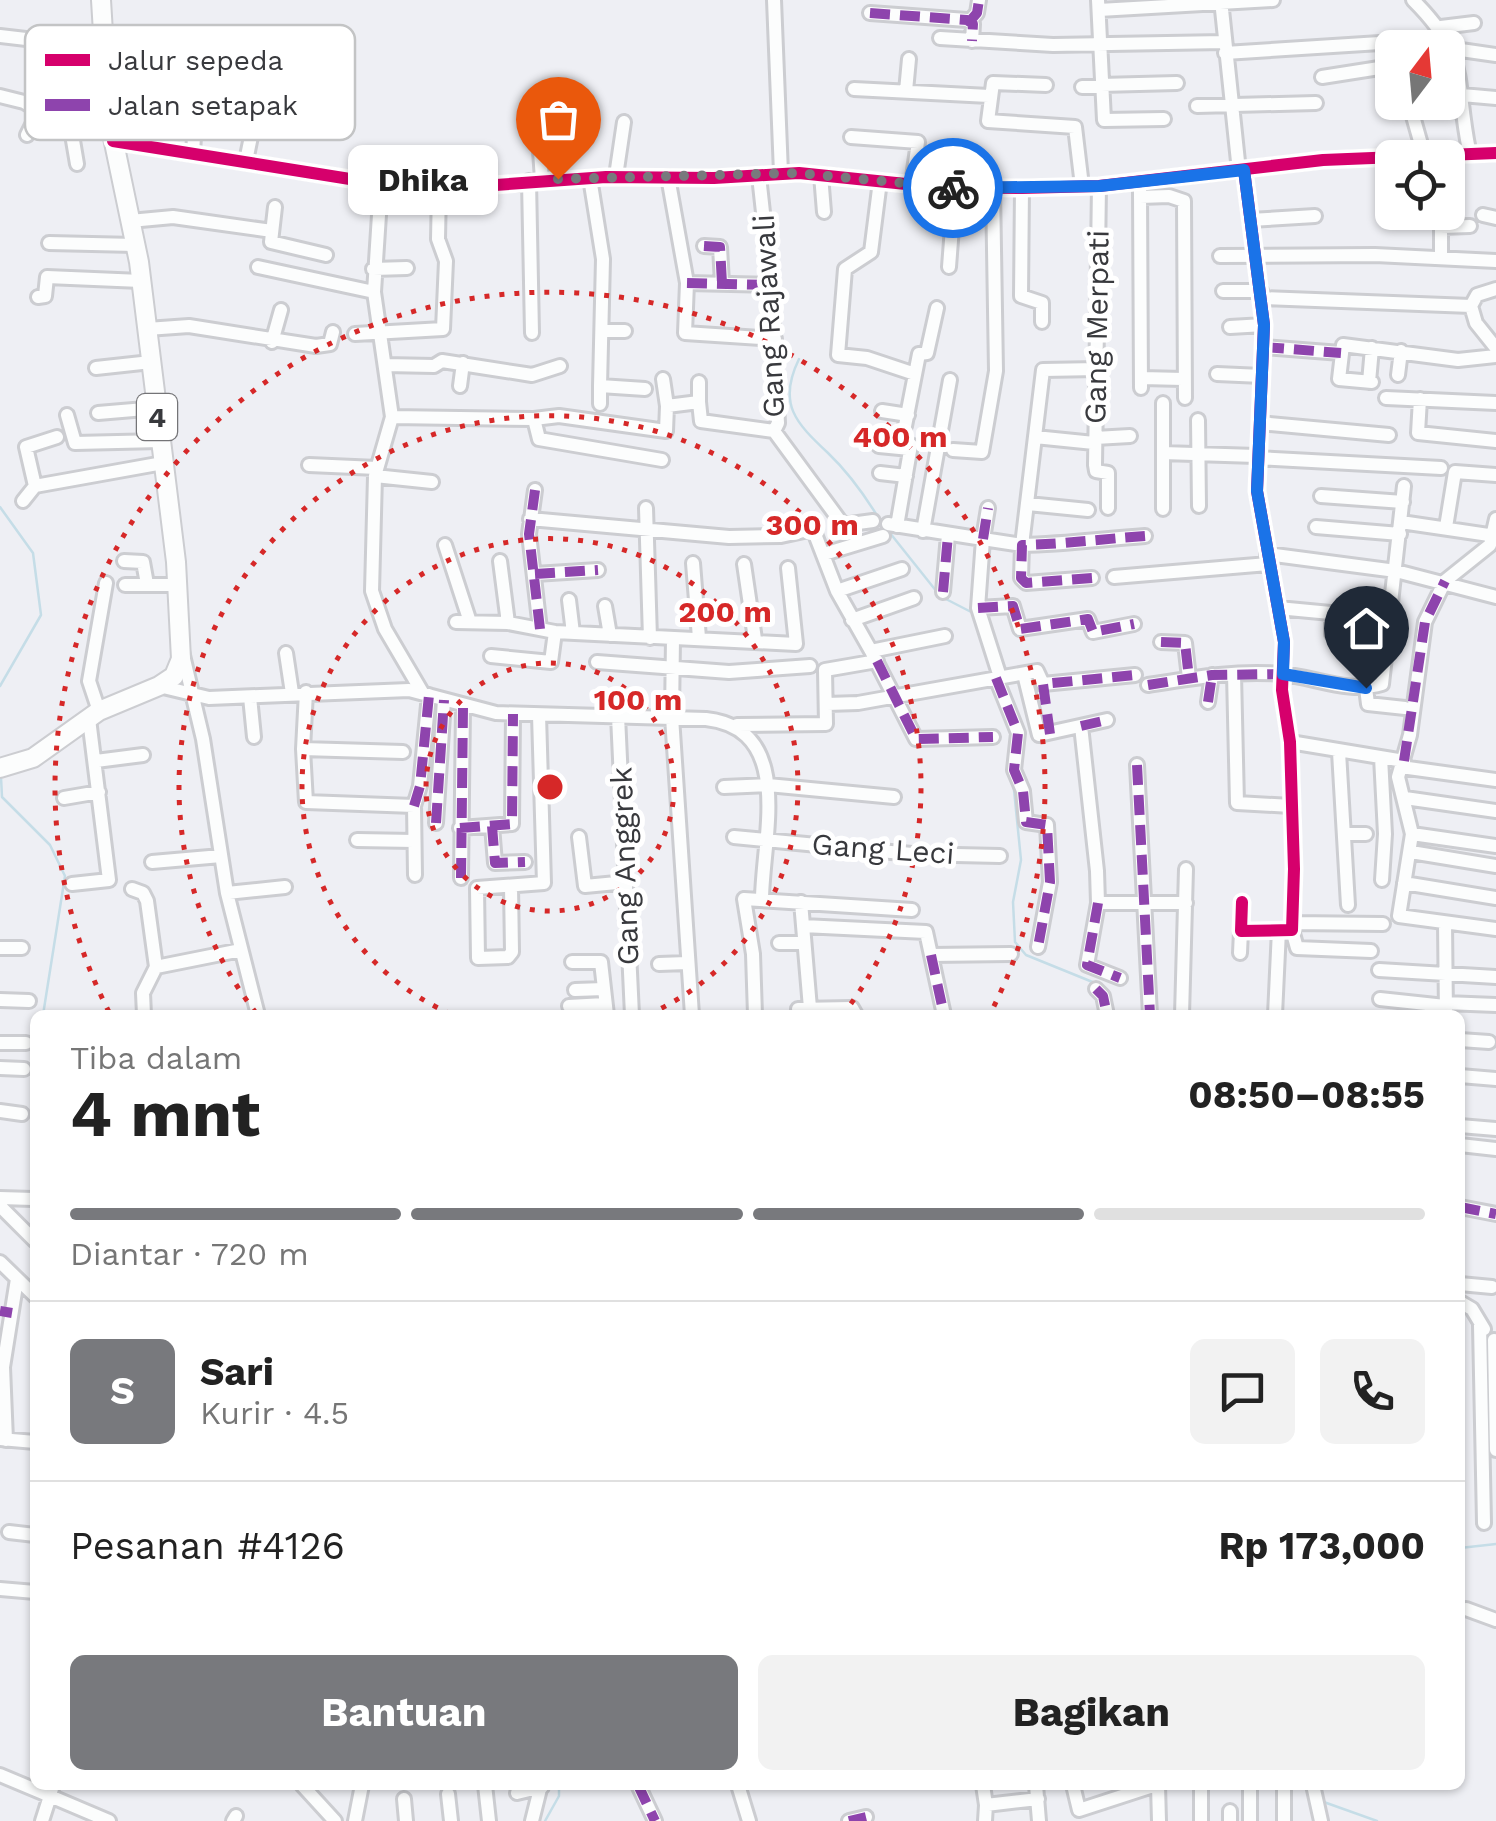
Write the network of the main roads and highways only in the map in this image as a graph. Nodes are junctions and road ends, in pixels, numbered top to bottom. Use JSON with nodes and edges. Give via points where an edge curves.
{"nodes":[{"id":1,"x":100,"y":0,"type":"edge"},
{"id":2,"x":102,"y":25,"type":"edge"},
{"id":3,"x":113,"y":140,"type":"edge"},
{"id":4,"x":9,"y":766,"type":"edge"}],
"edges":[{"from":1,"to":2,"type":"highway","number":"4"},
{"from":3,"to":4,"type":"highway","number":"4","via":[[141,281],[182,651],[174,676],[159,686]]}]}
